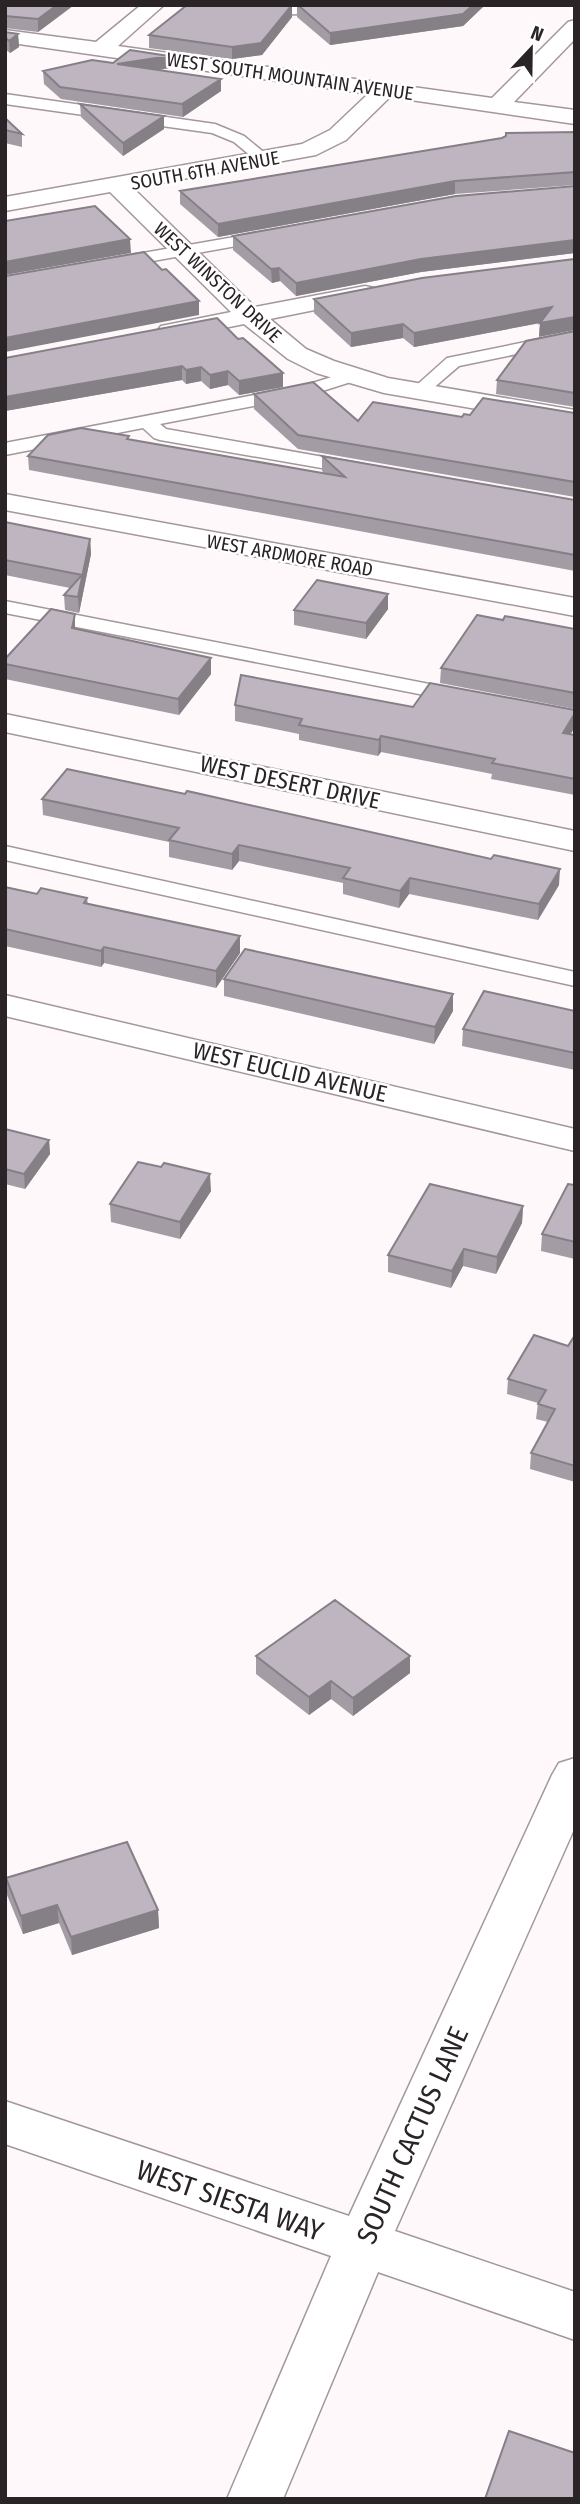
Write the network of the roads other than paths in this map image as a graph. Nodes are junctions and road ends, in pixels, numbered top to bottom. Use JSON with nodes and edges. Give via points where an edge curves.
{"nodes":[{"id":1,"x":270,"y":5,"type":"edge"},
{"id":2,"x":305,"y":6,"type":"edge"},
{"id":3,"x":149,"y":9,"type":"edge"},
{"id":4,"x":115,"y":10,"type":"dead end"},
{"id":5,"x":95,"y":26,"type":"dead end"},
{"id":6,"x":575,"y":26,"type":"edge"},
{"id":7,"x":5,"y":36,"type":"edge"},
{"id":8,"x":72,"y":45,"type":"junction"},
{"id":9,"x":101,"y":49,"type":"junction"},
{"id":10,"x":385,"y":90,"type":"junction"},
{"id":11,"x":5,"y":99,"type":"edge"},
{"id":12,"x":497,"y":106,"type":"junction"},
{"id":13,"x":575,"y":117,"type":"edge"},
{"id":14,"x":264,"y":159,"type":"junction"},
{"id":15,"x":116,"y":186,"type":"junction"},
{"id":16,"x":5,"y":204,"type":"edge"},
{"id":17,"x":291,"y":232,"type":"edge"},
{"id":18,"x":182,"y":251,"type":"junction"},
{"id":19,"x":100,"y":266,"type":"edge"},
{"id":20,"x":394,"y":287,"type":"edge"},
{"id":21,"x":250,"y":316,"type":"junction"},
{"id":22,"x":141,"y":337,"type":"edge"},
{"id":23,"x":575,"y":337,"type":"edge"},
{"id":24,"x":351,"y":376,"type":"junction"},
{"id":25,"x":418,"y":392,"type":"junction"},
{"id":26,"x":575,"y":418,"type":"edge"},
{"id":27,"x":148,"y":422,"type":"junction"},
{"id":28,"x":5,"y":449,"type":"edge"},
{"id":29,"x":374,"y":471,"type":"edge"},
{"id":30,"x":5,"y":502,"type":"edge"},
{"id":31,"x":5,"y":607,"type":"edge"},
{"id":32,"x":575,"y":607,"type":"edge"},
{"id":33,"x":480,"y":700,"type":"edge"},
{"id":34,"x":5,"y":723,"type":"edge"},
{"id":35,"x":575,"y":841,"type":"edge"},
{"id":36,"x":5,"y":853,"type":"edge"},
{"id":37,"x":575,"y":979,"type":"edge"},
{"id":38,"x":5,"y":1005,"type":"edge"},
{"id":39,"x":575,"y":1140,"type":"edge"},
{"id":40,"x":575,"y":1775,"type":"edge"},
{"id":41,"x":5,"y":2122,"type":"edge"},
{"id":42,"x":362,"y":2246,"type":"junction"},
{"id":43,"x":575,"y":2316,"type":"edge"},
{"id":44,"x":255,"y":2499,"type":"edge"}],
"edges":[{"from":1,"to":2,"type":"street"},
{"from":3,"to":4,"type":"street"},
{"from":3,"to":9,"type":"street"},
{"from":5,"to":8,"type":"street"},
{"from":6,"to":12,"type":"street"},
{"from":7,"to":8,"type":"street","name":"WEST SOUTH MOUNTAIN AVENUE"},
{"from":8,"to":9,"type":"street","name":"WEST SOUTH MOUNTAIN AVENUE"},
{"from":9,"to":10,"type":"street","name":"WEST SOUTH MOUNTAIN AVENUE"},
{"from":10,"to":12,"type":"street","name":"WEST SOUTH MOUNTAIN AVENUE"},
{"from":10,"to":14,"type":"street","name":"SOUTH 6TH AVENUE","via":[[338,135],[308,150]]},
{"from":11,"to":14,"type":"lane","via":[[215,130],[239,139]]},
{"from":12,"to":13,"type":"street","name":"WEST SOUTH MOUNTAIN AVENUE"},
{"from":14,"to":15,"type":"street","name":"SOUTH 6TH AVENUE"},
{"from":15,"to":16,"type":"street","name":"SOUTH 6TH AVENUE"},
{"from":15,"to":18,"type":"street","name":"WEST WINSTON DRIVE"},
{"from":17,"to":18,"type":"lane"},
{"from":18,"to":19,"type":"lane"},
{"from":18,"to":21,"type":"street","name":"WEST WINSTON DRIVE"},
{"from":20,"to":21,"type":"street"},
{"from":21,"to":22,"type":"street"},
{"from":21,"to":24,"type":"street","name":"WEST WINSTON DRIVE","via":[[297,354]]},
{"from":23,"to":25,"type":"lane","via":[[453,362]]},
{"from":24,"to":25,"type":"street","name":"WEST WINSTON DRIVE"},
{"from":24,"to":27,"type":"lane","via":[[310,390]]},
{"from":25,"to":26,"type":"street","name":"WEST WINSTON DRIVE"},
{"from":27,"to":28,"type":"lane"},
{"from":27,"to":29,"type":"lane","via":[[160,434]]},
{"from":30,"to":32,"type":"street","name":"WEST ARDMORE ROAD"},
{"from":31,"to":33,"type":"lane"},
{"from":34,"to":35,"type":"street","name":"WEST DESERT DRIVE"},
{"from":36,"to":37,"type":"lane"},
{"from":38,"to":39,"type":"street","name":"WEST EUCLID AVENUE"},
{"from":40,"to":42,"type":"street","name":"SOUTH CACTUS LANE"},
{"from":41,"to":42,"type":"street","name":"WEST SIESTA WAY"},
{"from":42,"to":43,"type":"street","name":"WEST SIESTA WAY"},
{"from":42,"to":44,"type":"street","name":"SOUTH CACTUS LANE"}]}
